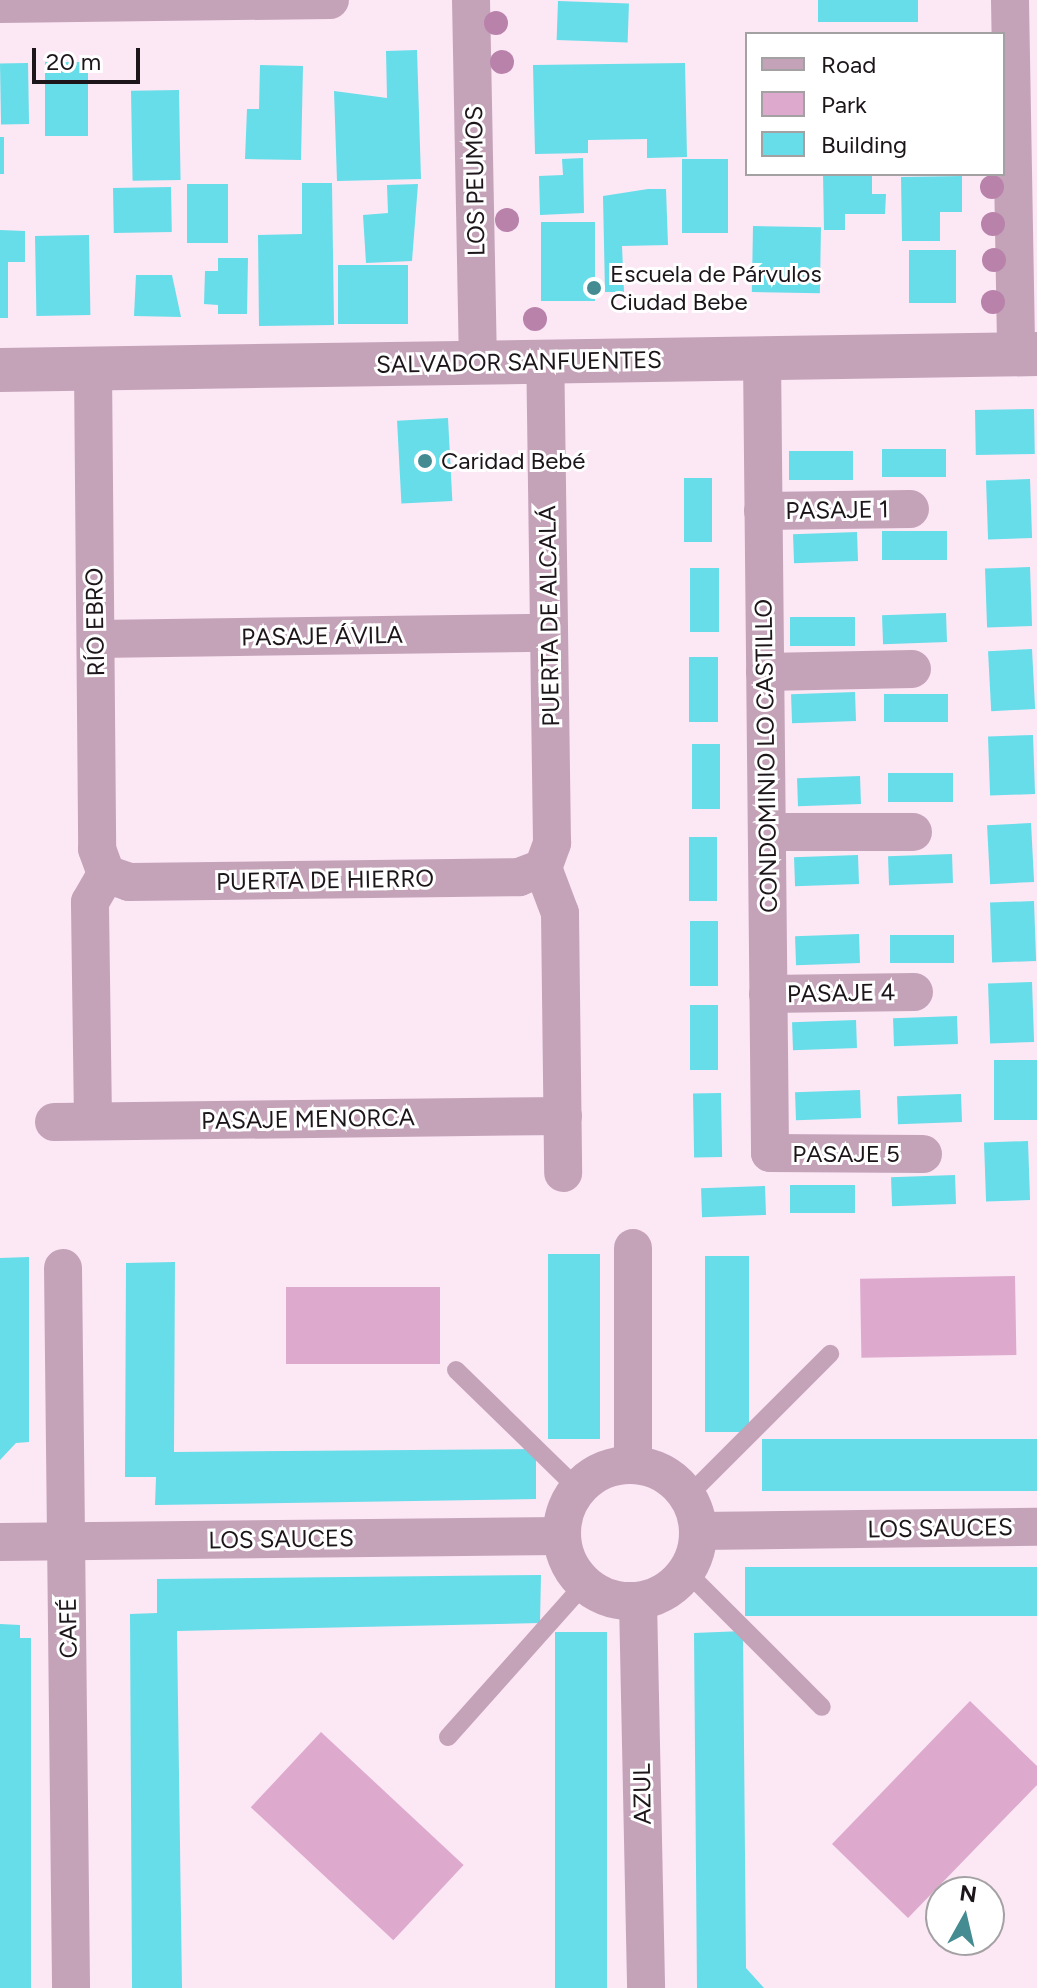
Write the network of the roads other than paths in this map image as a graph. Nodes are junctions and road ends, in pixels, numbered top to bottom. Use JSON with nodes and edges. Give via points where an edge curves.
{"nodes":[{"id":1,"x":330,"y":0,"type":"edge"},
{"id":2,"x":471,"y":0,"type":"edge"},
{"id":3,"x":1010,"y":0,"type":"edge"},
{"id":4,"x":0,"y":4,"type":"edge"},
{"id":5,"x":1026,"y":354,"type":"edge"},
{"id":6,"x":762,"y":358,"type":"junction"},
{"id":7,"x":545,"y":362,"type":"junction"},
{"id":8,"x":478,"y":363,"type":"junction"},
{"id":9,"x":93,"y":368,"type":"junction"},
{"id":10,"x":0,"y":370,"type":"edge"},
{"id":11,"x":910,"y":509,"type":"dead end"},
{"id":12,"x":763,"y":511,"type":"junction"},
{"id":13,"x":549,"y":633,"type":"junction"},
{"id":14,"x":96,"y":639,"type":"junction"},
{"id":15,"x":912,"y":669,"type":"dead end"},
{"id":16,"x":765,"y":672,"type":"junction"},
{"id":17,"x":767,"y":832,"type":"junction"},
{"id":18,"x":913,"y":832,"type":"dead end"},
{"id":19,"x":543,"y":868,"type":"junction"},
{"id":20,"x":106,"y":874,"type":"junction"},
{"id":21,"x":914,"y":992,"type":"dead end"},
{"id":22,"x":768,"y":994,"type":"junction"},
{"id":23,"x":563,"y":1116,"type":"junction"},
{"id":24,"x":93,"y":1121,"type":"junction"},
{"id":25,"x":54,"y":1122,"type":"dead end"},
{"id":26,"x":770,"y":1153,"type":"joint"},
{"id":27,"x":923,"y":1154,"type":"dead end"},
{"id":28,"x":563,"y":1173,"type":"dead end"},
{"id":29,"x":633,"y":1248,"type":"dead end"},
{"id":30,"x":63,"y":1268,"type":"dead end"},
{"id":31,"x":830,"y":1354,"type":"dead end"},
{"id":32,"x":456,"y":1370,"type":"dead end"},
{"id":33,"x":633,"y":1465,"type":"junction"},
{"id":34,"x":579,"y":1490,"type":"junction"},
{"id":35,"x":692,"y":1515,"type":"junction"},
{"id":36,"x":1037,"y":1527,"type":"edge"},
{"id":37,"x":562,"y":1536,"type":"junction"},
{"id":38,"x":67,"y":1541,"type":"junction"},
{"id":39,"x":0,"y":1542,"type":"edge"},
{"id":40,"x":686,"y":1571,"type":"junction"},
{"id":41,"x":585,"y":1583,"type":"junction"},
{"id":42,"x":638,"y":1601,"type":"junction"},
{"id":43,"x":822,"y":1707,"type":"dead end"},
{"id":44,"x":448,"y":1737,"type":"dead end"},
{"id":45,"x":71,"y":1988,"type":"edge"},
{"id":46,"x":646,"y":1988,"type":"edge"}],
"edges":[{"from":1,"to":4,"type":"street"},
{"from":2,"to":8,"type":"street","name":"LOS PEUMOS"},
{"from":3,"to":5,"type":"street"},
{"from":5,"to":6,"type":"street","name":"SALVADOR SANFUENTES"},
{"from":6,"to":7,"type":"street","name":"SALVADOR SANFUENTES"},
{"from":6,"to":12,"type":"street","name":"CONDOMINIO LO CASTILLO"},
{"from":7,"to":8,"type":"street","name":"SALVADOR SANFUENTES"},
{"from":7,"to":13,"type":"street","name":"PUERTA DE ALCALÁ"},
{"from":8,"to":9,"type":"street","name":"SALVADOR SANFUENTES"},
{"from":9,"to":10,"type":"street","name":"SALVADOR SANFUENTES"},
{"from":9,"to":14,"type":"street","name":"RÍO EBRO"},
{"from":11,"to":12,"type":"street","name":"PASAJE 1"},
{"from":12,"to":16,"type":"street","name":"CONDOMINIO LO CASTILLO"},
{"from":13,"to":14,"type":"street","name":"PASAJE ÁVILA"},
{"from":13,"to":19,"type":"street","name":"PUERTA DE ALCALÁ","via":[[552,843]]},
{"from":14,"to":20,"type":"street","name":"RÍO EBRO","via":[[98,858]]},
{"from":15,"to":16,"type":"street"},
{"from":16,"to":17,"type":"street","name":"CONDOMINIO LO CASTILLO"},
{"from":17,"to":18,"type":"street"},
{"from":17,"to":22,"type":"street","name":"CONDOMINIO LO CASTILLO"},
{"from":19,"to":20,"type":"street","name":"PUERTA DE HIERRO","via":[[528,877],[487,878],[129,882]]},
{"from":19,"to":23,"type":"street","via":[[560,913]]},
{"from":20,"to":24,"type":"street","via":[[90,902]]},
{"from":21,"to":22,"type":"street","name":"PASAJE 4"},
{"from":22,"to":26,"type":"street","name":"CONDOMINIO LO CASTILLO"},
{"from":23,"to":24,"type":"street","name":"PASAJE MENORCA"},
{"from":23,"to":28,"type":"street"},
{"from":24,"to":25,"type":"street","name":"PASAJE MENORCA"},
{"from":26,"to":27,"type":"street","name":"PASAJE 5"},
{"from":29,"to":33,"type":"street"},
{"from":30,"to":38,"type":"street","name":"CAFÉ"},
{"from":31,"to":35,"type":"lane"},
{"from":32,"to":34,"type":"lane"},
{"from":33,"to":34,"type":"street","via":[[591,1477]]},
{"from":33,"to":35,"type":"street","via":[[656,1470]]},
{"from":34,"to":37,"type":"street"},
{"from":35,"to":36,"type":"street","name":"LOS SAUCES"},
{"from":35,"to":40,"type":"street"},
{"from":37,"to":38,"type":"street","name":"LOS SAUCES"},
{"from":37,"to":41,"type":"street","via":[[574,1573]]},
{"from":38,"to":39,"type":"street","name":"LOS SAUCES"},
{"from":38,"to":45,"type":"street","name":"CAFÉ"},
{"from":40,"to":42,"type":"street","via":[[661,1594]]},
{"from":40,"to":43,"type":"lane"},
{"from":41,"to":42,"type":"street","via":[[598,1593]]},
{"from":41,"to":44,"type":"lane"},
{"from":42,"to":46,"type":"street","name":"AZUL"}]}
